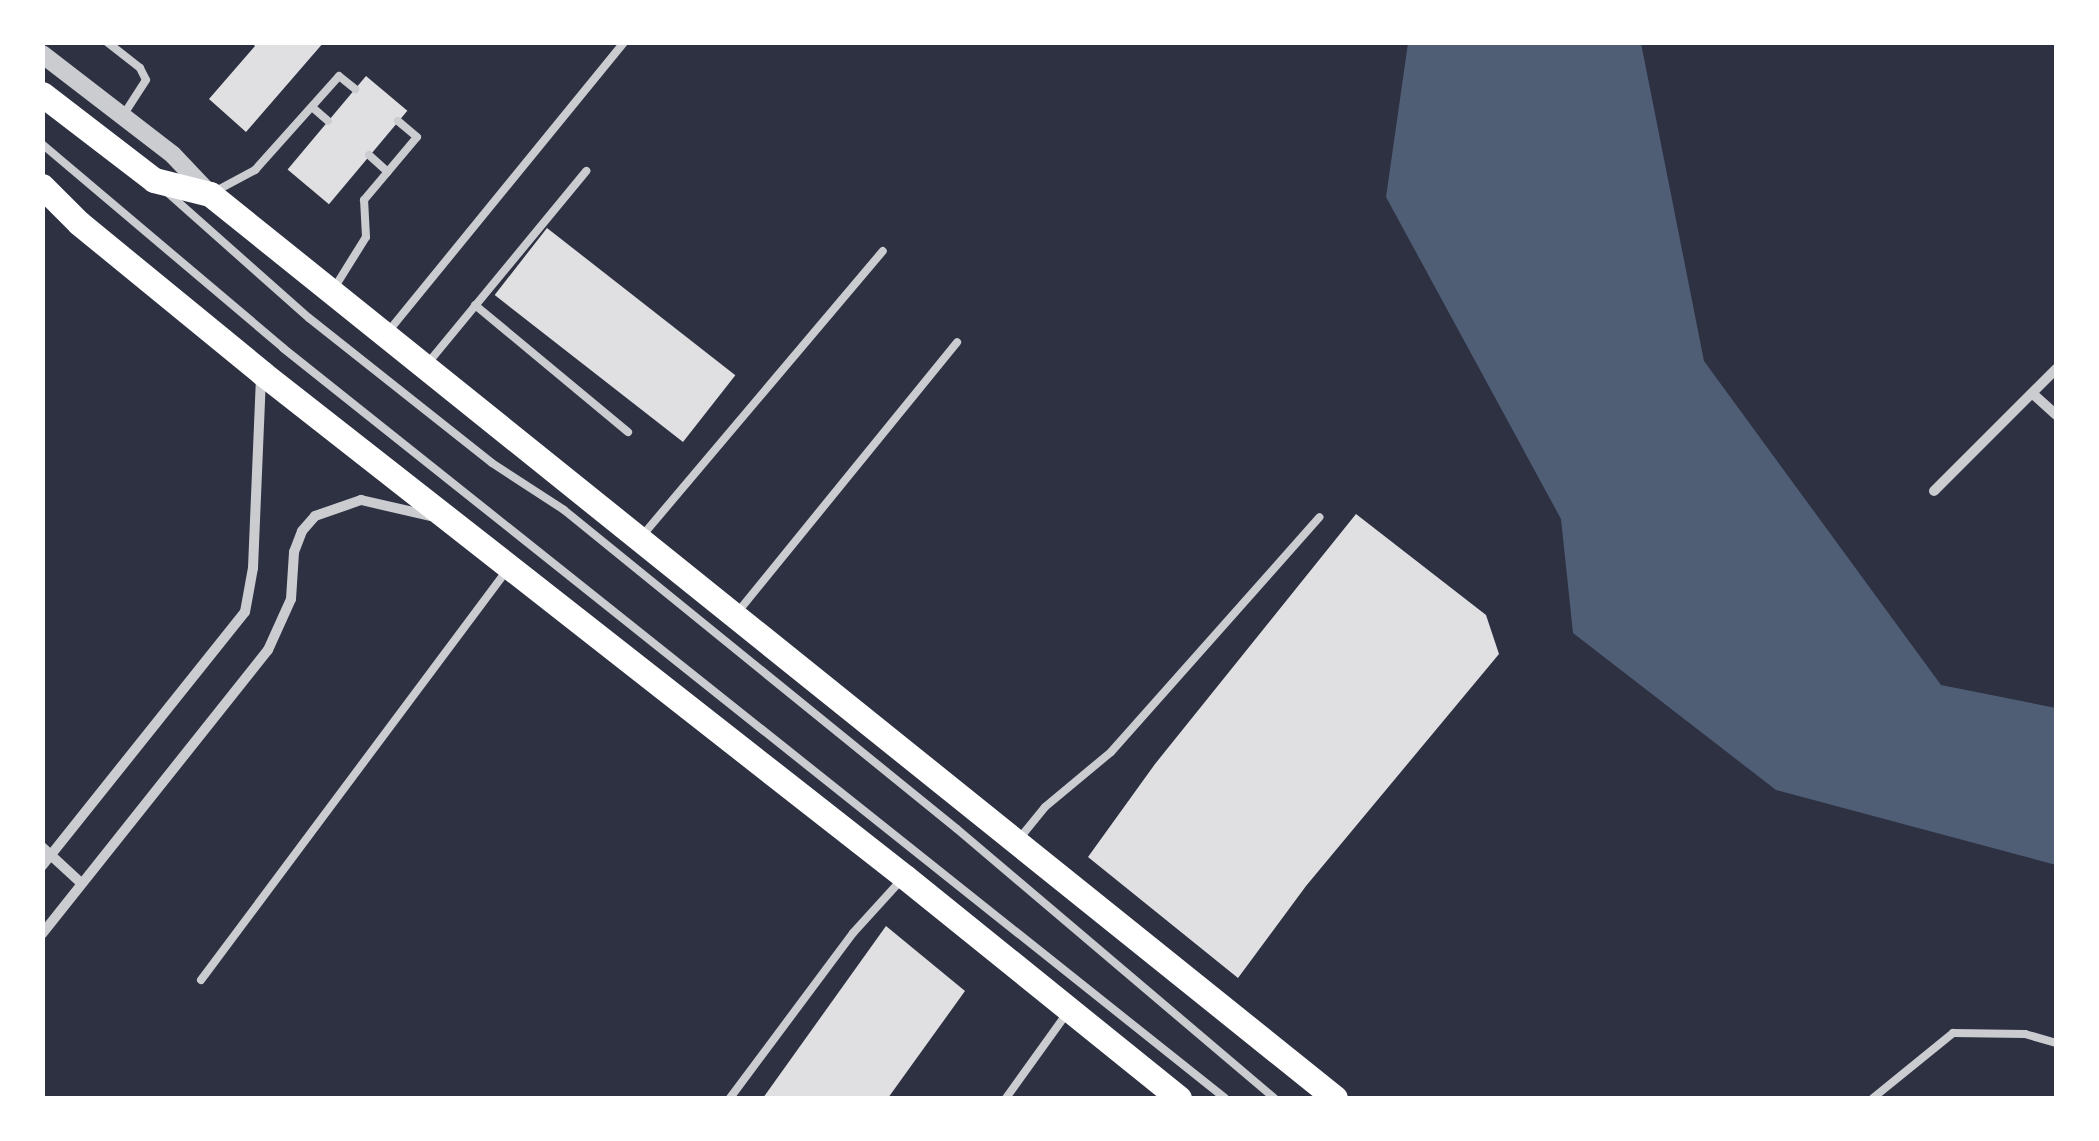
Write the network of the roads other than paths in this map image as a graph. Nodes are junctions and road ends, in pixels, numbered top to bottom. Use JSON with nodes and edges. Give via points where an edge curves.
{"nodes":[{"id":1,"x":106,"y":42,"type":"edge"},
{"id":2,"x":624,"y":42,"type":"edge"},
{"id":3,"x":42,"y":54,"type":"edge"},
{"id":4,"x":354,"y":89,"type":"dead end"},
{"id":5,"x":42,"y":94,"type":"edge"},
{"id":6,"x":312,"y":107,"type":"junction"},
{"id":7,"x":121,"y":118,"type":"junction"},
{"id":8,"x":328,"y":121,"type":"dead end"},
{"id":9,"x":398,"y":121,"type":"dead end"},
{"id":10,"x":42,"y":144,"type":"edge"},
{"id":11,"x":369,"y":156,"type":"dead end"},
{"id":12,"x":586,"y":171,"type":"dead end"},
{"id":13,"x":388,"y":172,"type":"junction"},
{"id":14,"x":154,"y":180,"type":"junction"},
{"id":15,"x":42,"y":186,"type":"edge"},
{"id":16,"x":210,"y":194,"type":"junction"},
{"id":17,"x":42,"y":198,"type":"edge"},
{"id":18,"x":79,"y":223,"type":"junction"},
{"id":19,"x":884,"y":251,"type":"dead end"},
{"id":20,"x":334,"y":290,"type":"junction"},
{"id":21,"x":475,"y":306,"type":"junction"},
{"id":22,"x":386,"y":334,"type":"junction"},
{"id":23,"x":957,"y":342,"type":"dead end"},
{"id":24,"x":426,"y":366,"type":"junction"},
{"id":25,"x":2056,"y":369,"type":"edge"},
{"id":26,"x":262,"y":373,"type":"junction"},
{"id":27,"x":2032,"y":394,"type":"junction"},
{"id":28,"x":2056,"y":416,"type":"edge"},
{"id":29,"x":628,"y":432,"type":"dead end"},
{"id":30,"x":1934,"y":491,"type":"dead end"},
{"id":31,"x":1320,"y":517,"type":"dead end"},
{"id":32,"x":449,"y":520,"type":"junction"},
{"id":33,"x":639,"y":539,"type":"junction"},
{"id":34,"x":510,"y":566,"type":"junction"},
{"id":35,"x":734,"y":616,"type":"junction"},
{"id":36,"x":1016,"y":842,"type":"junction"},
{"id":37,"x":47,"y":850,"type":"edge"},
{"id":38,"x":42,"y":866,"type":"edge"},
{"id":39,"x":904,"y":876,"type":"junction"},
{"id":40,"x":81,"y":883,"type":"junction"},
{"id":41,"x":42,"y":934,"type":"edge"},
{"id":42,"x":201,"y":980,"type":"dead end"},
{"id":43,"x":1070,"y":1010,"type":"junction"},
{"id":44,"x":2056,"y":1043,"type":"edge"},
{"id":45,"x":730,"y":1098,"type":"edge"},
{"id":46,"x":1006,"y":1098,"type":"edge"},
{"id":47,"x":1179,"y":1098,"type":"edge"},
{"id":48,"x":1225,"y":1098,"type":"edge"},
{"id":49,"x":1274,"y":1098,"type":"edge"},
{"id":50,"x":1336,"y":1098,"type":"edge"},
{"id":51,"x":1872,"y":1098,"type":"edge"}],
"edges":[{"from":1,"to":7,"type":"lane","via":[[146,80]]},
{"from":2,"to":22,"type":"lane"},
{"from":3,"to":7,"type":"street"},
{"from":4,"to":6,"type":"lane","via":[[339,76]]},
{"from":5,"to":14,"type":"main road"},
{"from":6,"to":8,"type":"lane"},
{"from":6,"to":16,"type":"lane","via":[[255,170]]},
{"from":7,"to":16,"type":"street","via":[[174,155]]},
{"from":9,"to":13,"type":"lane","via":[[417,136]]},
{"from":10,"to":48,"type":"lane","via":[[283,348]]},
{"from":11,"to":13,"type":"lane"},
{"from":12,"to":21,"type":"lane"},
{"from":13,"to":20,"type":"lane","via":[[364,200],[366,237]]},
{"from":14,"to":16,"type":"main road"},
{"from":14,"to":49,"type":"lane","via":[[309,318],[492,463],[564,510],[957,828]]},
{"from":15,"to":18,"type":"main road"},
{"from":16,"to":20,"type":"main road"},
{"from":17,"to":18,"type":"street"},
{"from":18,"to":26,"type":"main road"},
{"from":19,"to":33,"type":"lane"},
{"from":20,"to":22,"type":"main road"},
{"from":21,"to":24,"type":"lane"},
{"from":21,"to":29,"type":"lane"},
{"from":22,"to":24,"type":"main road"},
{"from":23,"to":35,"type":"lane"},
{"from":24,"to":33,"type":"main road"},
{"from":25,"to":27,"type":"street"},
{"from":26,"to":32,"type":"main road"},
{"from":26,"to":37,"type":"street","via":[[245,612]]},
{"from":27,"to":28,"type":"street"},
{"from":27,"to":30,"type":"street"},
{"from":31,"to":36,"type":"lane","via":[[1112,752],[1045,806]]},
{"from":32,"to":34,"type":"main road"},
{"from":32,"to":40,"type":"street","via":[[362,500],[315,516],[294,552],[291,599],[268,650]]},
{"from":33,"to":35,"type":"main road"},
{"from":34,"to":39,"type":"main road"},
{"from":34,"to":42,"type":"lane"},
{"from":35,"to":36,"type":"main road"},
{"from":36,"to":50,"type":"main road"},
{"from":37,"to":38,"type":"street"},
{"from":37,"to":40,"type":"street"},
{"from":39,"to":43,"type":"main road"},
{"from":39,"to":45,"type":"lane"},
{"from":40,"to":41,"type":"street"},
{"from":43,"to":46,"type":"lane"},
{"from":43,"to":47,"type":"main road"},
{"from":44,"to":51,"type":"lane","via":[[2024,1034],[1953,1034]]}]}
